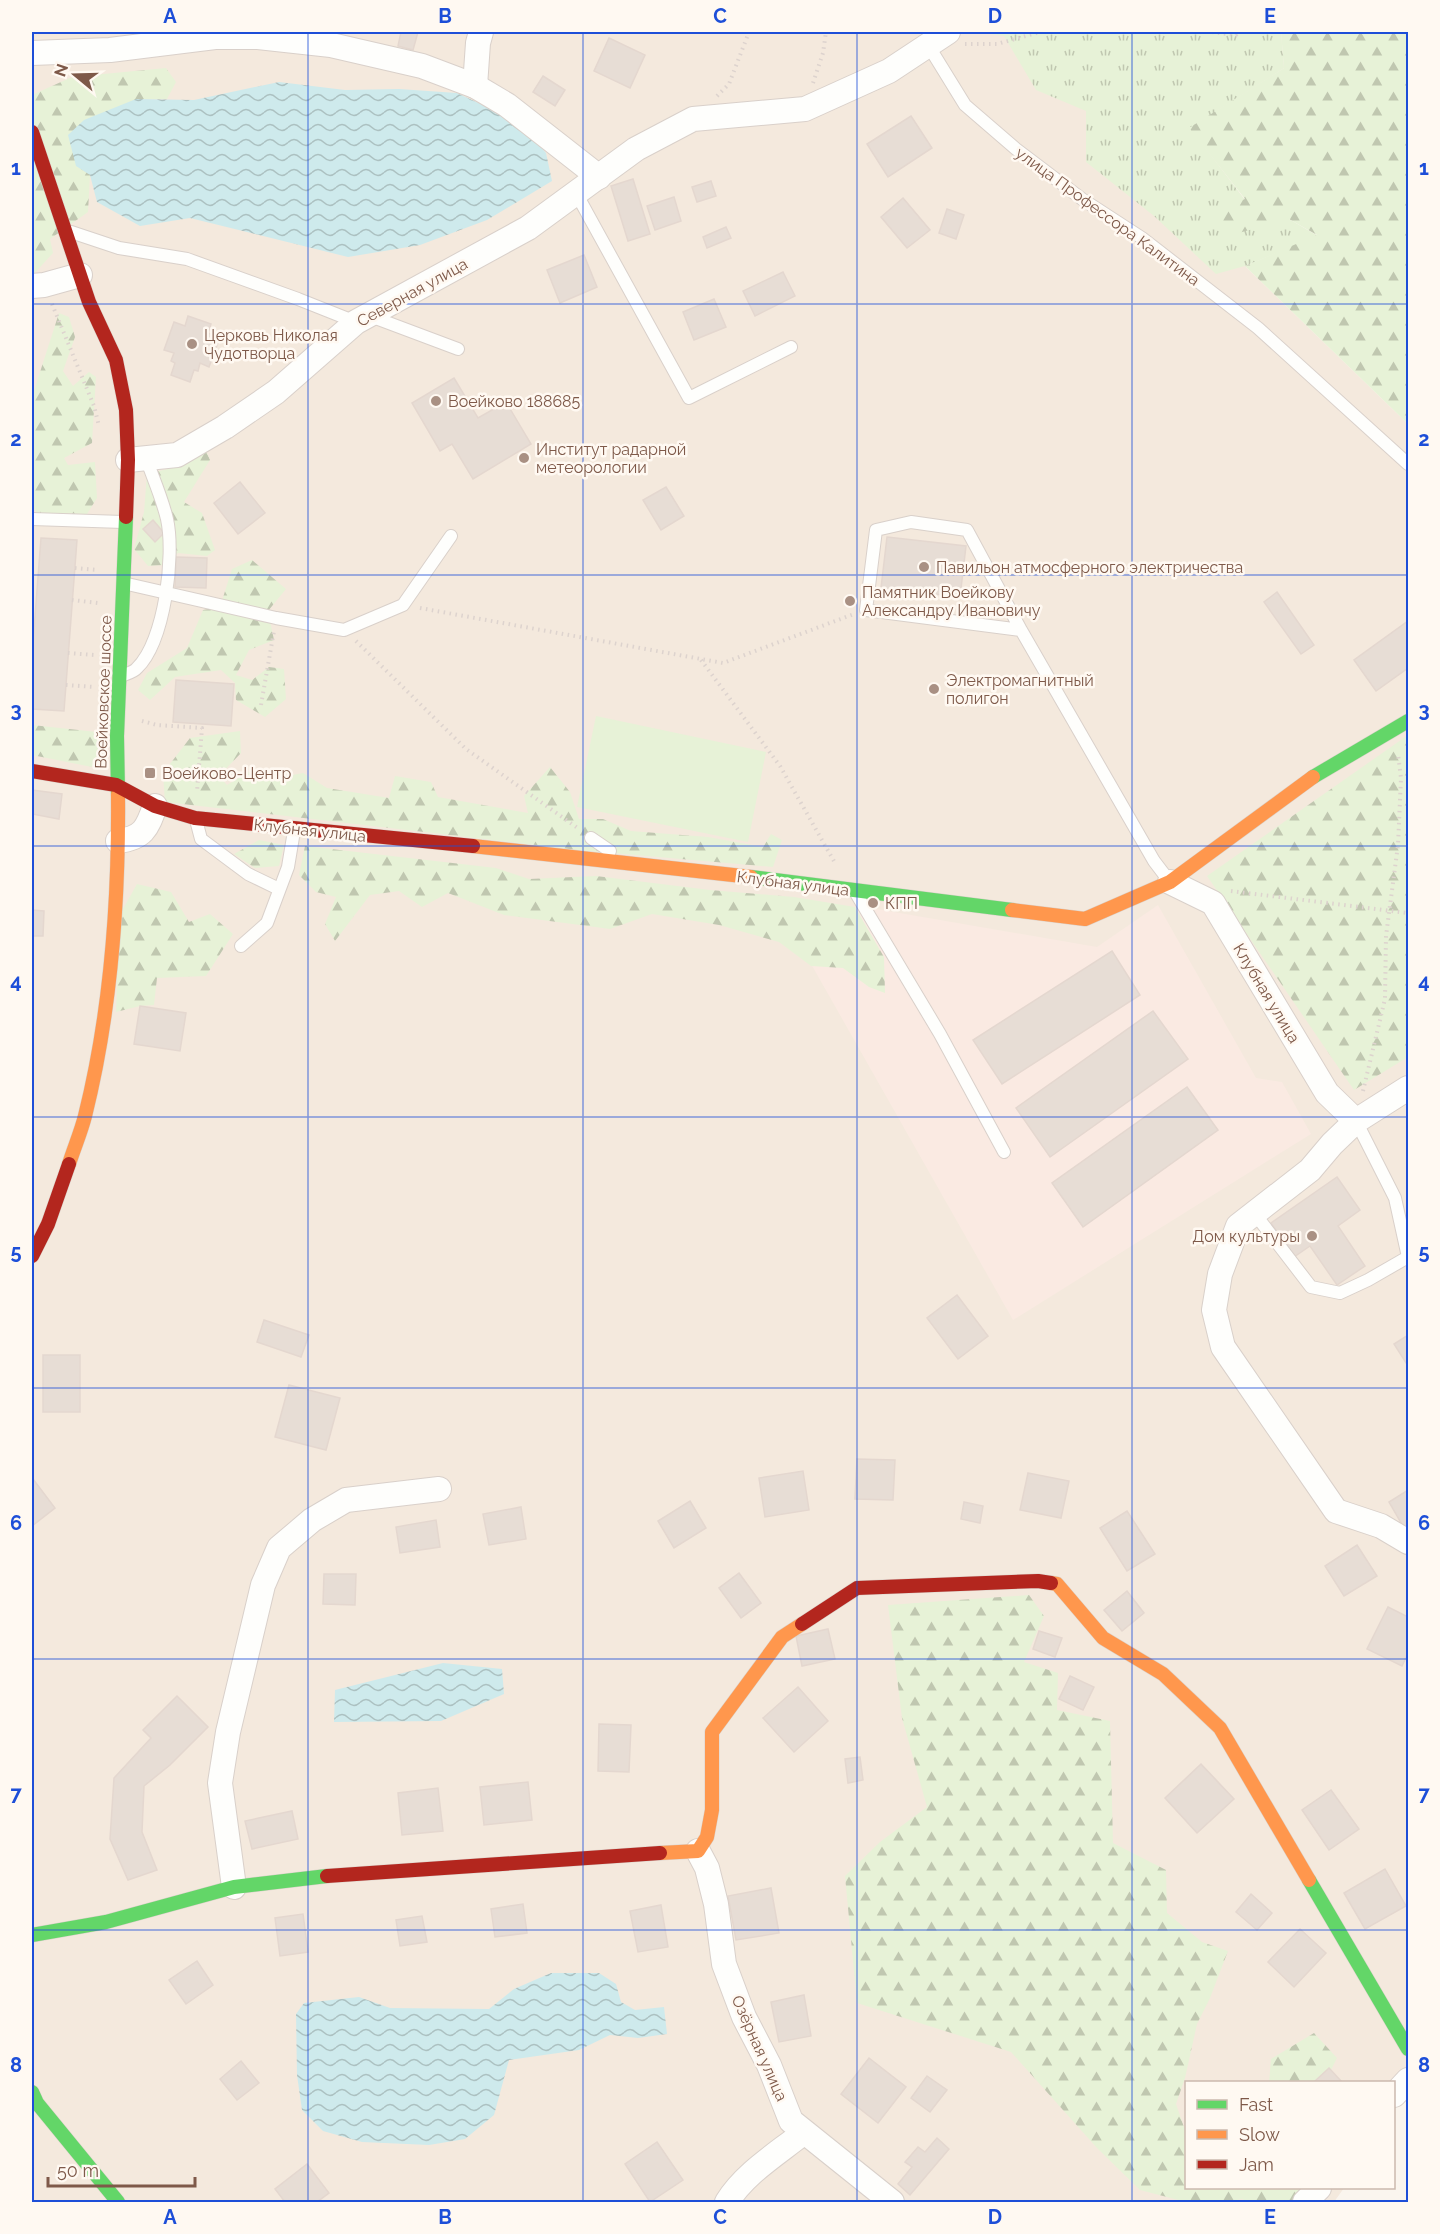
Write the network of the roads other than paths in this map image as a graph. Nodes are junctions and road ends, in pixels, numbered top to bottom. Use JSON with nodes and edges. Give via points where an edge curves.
{"nodes":[{"id":1,"x":481,"y":32,"type":"edge"},
{"id":2,"x":171,"y":37,"type":"edge"},
{"id":3,"x":946,"y":40,"type":"edge"},
{"id":4,"x":32,"y":53,"type":"edge"},
{"id":5,"x":475,"y":86,"type":"junction"},
{"id":6,"x":32,"y":132,"type":"edge"},
{"id":7,"x":599,"y":177,"type":"junction"},
{"id":8,"x":576,"y":193,"type":"junction"},
{"id":9,"x":64,"y":230,"type":"junction"},
{"id":10,"x":80,"y":275,"type":"junction"},
{"id":11,"x":38,"y":286,"type":"edge"},
{"id":12,"x":362,"y":318,"type":"junction"},
{"id":13,"x":791,"y":347,"type":"dead end"},
{"id":14,"x":458,"y":349,"type":"dead end"},
{"id":15,"x":137,"y":459,"type":"junction"},
{"id":16,"x":1408,"y":464,"type":"edge"},
{"id":17,"x":32,"y":519,"type":"edge"},
{"id":18,"x":125,"y":522,"type":"junction"},
{"id":19,"x":451,"y":536,"type":"dead end"},
{"id":20,"x":123,"y":583,"type":"junction"},
{"id":21,"x":166,"y":592,"type":"junction"},
{"id":22,"x":1022,"y":630,"type":"junction"},
{"id":23,"x":119,"y":677,"type":"junction"},
{"id":24,"x":1408,"y":721,"type":"edge"},
{"id":25,"x":32,"y":771,"type":"edge"},
{"id":26,"x":116,"y":785,"type":"junction"},
{"id":27,"x":155,"y":806,"type":"junction"},
{"id":28,"x":195,"y":818,"type":"junction"},
{"id":29,"x":294,"y":829,"type":"junction"},
{"id":30,"x":591,"y":838,"type":"road end"},
{"id":31,"x":118,"y":841,"type":"junction"},
{"id":32,"x":627,"y":862,"type":"junction"},
{"id":33,"x":1170,"y":882,"type":"junction"},
{"id":34,"x":279,"y":889,"type":"junction"},
{"id":35,"x":854,"y":890,"type":"junction"},
{"id":36,"x":242,"y":946,"type":"dead end"},
{"id":37,"x":1408,"y":1088,"type":"edge"},
{"id":38,"x":1356,"y":1121,"type":"junction"},
{"id":39,"x":1004,"y":1152,"type":"dead end"},
{"id":40,"x":1255,"y":1214,"type":"junction"},
{"id":41,"x":32,"y":1256,"type":"edge"},
{"id":42,"x":440,"y":1489,"type":"dead end"},
{"id":43,"x":1408,"y":1542,"type":"edge"},
{"id":44,"x":698,"y":1851,"type":"junction"},
{"id":45,"x":234,"y":1887,"type":"junction"},
{"id":46,"x":32,"y":1935,"type":"edge"},
{"id":47,"x":1408,"y":2049,"type":"edge"},
{"id":48,"x":1408,"y":2080,"type":"edge"},
{"id":49,"x":32,"y":2092,"type":"edge"},
{"id":50,"x":1395,"y":2094,"type":"edge"},
{"id":51,"x":803,"y":2133,"type":"junction"},
{"id":52,"x":1317,"y":2189,"type":"edge"},
{"id":53,"x":118,"y":2202,"type":"edge"},
{"id":54,"x":727,"y":2202,"type":"edge"},
{"id":55,"x":892,"y":2202,"type":"edge"},
{"id":56,"x":1305,"y":2202,"type":"edge"}],
"edges":[{"from":1,"to":5,"type":"street"},
{"from":2,"to":4,"type":"street","via":[[110,50]]},
{"from":2,"to":5,"type":"street","via":[[258,36],[331,45],[422,66]]},
{"from":3,"to":7,"type":"street","name":"Северная улица","via":[[805,109],[693,119],[636,149]]},
{"from":3,"to":16,"type":"lane","name":"улица Профессора Калитина","via":[[965,105],[1016,149],[1142,238],[1258,328]]},
{"from":5,"to":7,"type":"street","via":[[507,105]]},
{"from":6,"to":9,"type":"street","name":"Воейковское шоссе"},
{"from":7,"to":8,"type":"street","name":"Северная улица"},
{"from":8,"to":12,"type":"street","name":"Северная улица","via":[[528,228]]},
{"from":8,"to":13,"type":"lane","via":[[689,398]]},
{"from":9,"to":10,"type":"street","name":"Воейковское шоссе"},
{"from":9,"to":12,"type":"lane","via":[[119,248],[187,259]]},
{"from":10,"to":11,"type":"street"},
{"from":10,"to":15,"type":"street","name":"Воейковское шоссе","via":[[116,360]]},
{"from":12,"to":14,"type":"lane"},
{"from":12,"to":15,"type":"street","name":"Северная улица","via":[[276,392],[225,427],[177,454]]},
{"from":15,"to":18,"type":"street","name":"Воейковское шоссе"},
{"from":15,"to":21,"type":"lane","via":[[167,519],[170,546]]},
{"from":17,"to":18,"type":"lane"},
{"from":18,"to":20,"type":"street","name":"Воейковское шоссе"},
{"from":19,"to":21,"type":"lane","via":[[403,605],[344,630]]},
{"from":20,"to":21,"type":"lane"},
{"from":20,"to":23,"type":"street","name":"Воейковское шоссе"},
{"from":21,"to":23,"type":"lane","via":[[155,642],[137,669]]},
{"from":22,"to":22,"type":"lane","via":[[968,530],[911,522],[876,530],[866,610]]},
{"from":22,"to":33,"type":"lane","via":[[1154,861]]},
{"from":23,"to":26,"type":"street","name":"Воейковское шоссе"},
{"from":24,"to":33,"type":"street","via":[[1300,785]]},
{"from":25,"to":26,"type":"street"},
{"from":26,"to":27,"type":"street","name":"Клубная улица"},
{"from":26,"to":31,"type":"street","name":"Воейковское шоссе"},
{"from":27,"to":28,"type":"street","name":"Клубная улица"},
{"from":27,"to":31,"type":"street","via":[[149,824],[135,839]]},
{"from":28,"to":29,"type":"street","name":"Клубная улица"},
{"from":28,"to":34,"type":"lane","via":[[201,839],[248,874]]},
{"from":29,"to":32,"type":"street","name":"Клубная улица"},
{"from":29,"to":34,"type":"lane","via":[[288,867]]},
{"from":30,"to":32,"type":"lane"},
{"from":31,"to":41,"type":"street","name":"Воейковское шоссе","via":[[105,1012],[86,1117],[48,1224]]},
{"from":32,"to":35,"type":"street","name":"Клубная улица"},
{"from":33,"to":35,"type":"street","name":"Клубная улица","via":[[1086,919]]},
{"from":33,"to":38,"type":"street","name":"Клубная улица","via":[[1213,903],[1327,1093]]},
{"from":34,"to":36,"type":"lane","via":[[267,923]]},
{"from":35,"to":39,"type":"lane","via":[[940,1034]]},
{"from":37,"to":38,"type":"street"},
{"from":38,"to":40,"type":"street","via":[[1310,1170]]},
{"from":38,"to":40,"type":"lane","via":[[1395,1198],[1408,1257],[1340,1293],[1311,1287]]},
{"from":40,"to":43,"type":"street","via":[[1238,1226],[1220,1274],[1214,1310],[1223,1347],[1336,1511],[1381,1527]]},
{"from":42,"to":45,"type":"street","via":[[345,1500],[312,1520],[279,1548],[263,1585],[228,1732],[220,1783]]},
{"from":44,"to":45,"type":"street","via":[[337,1875]]},
{"from":44,"to":47,"type":"street","via":[[707,1837],[712,1810],[712,1732],[782,1637],[857,1588],[1038,1581],[1057,1584],[1102,1638],[1163,1674],[1220,1728]]},
{"from":44,"to":51,"type":"street","name":"Озёрная улица","via":[[716,1904],[724,1964],[791,2121]]},
{"from":45,"to":46,"type":"street","via":[[106,1922]]},
{"from":48,"to":50,"type":"street"},
{"from":49,"to":53,"type":"street"},
{"from":51,"to":54,"type":"street","via":[[757,2169]]},
{"from":51,"to":55,"type":"street","name":"Озёрная улица"},
{"from":52,"to":56,"type":"street"}]}
